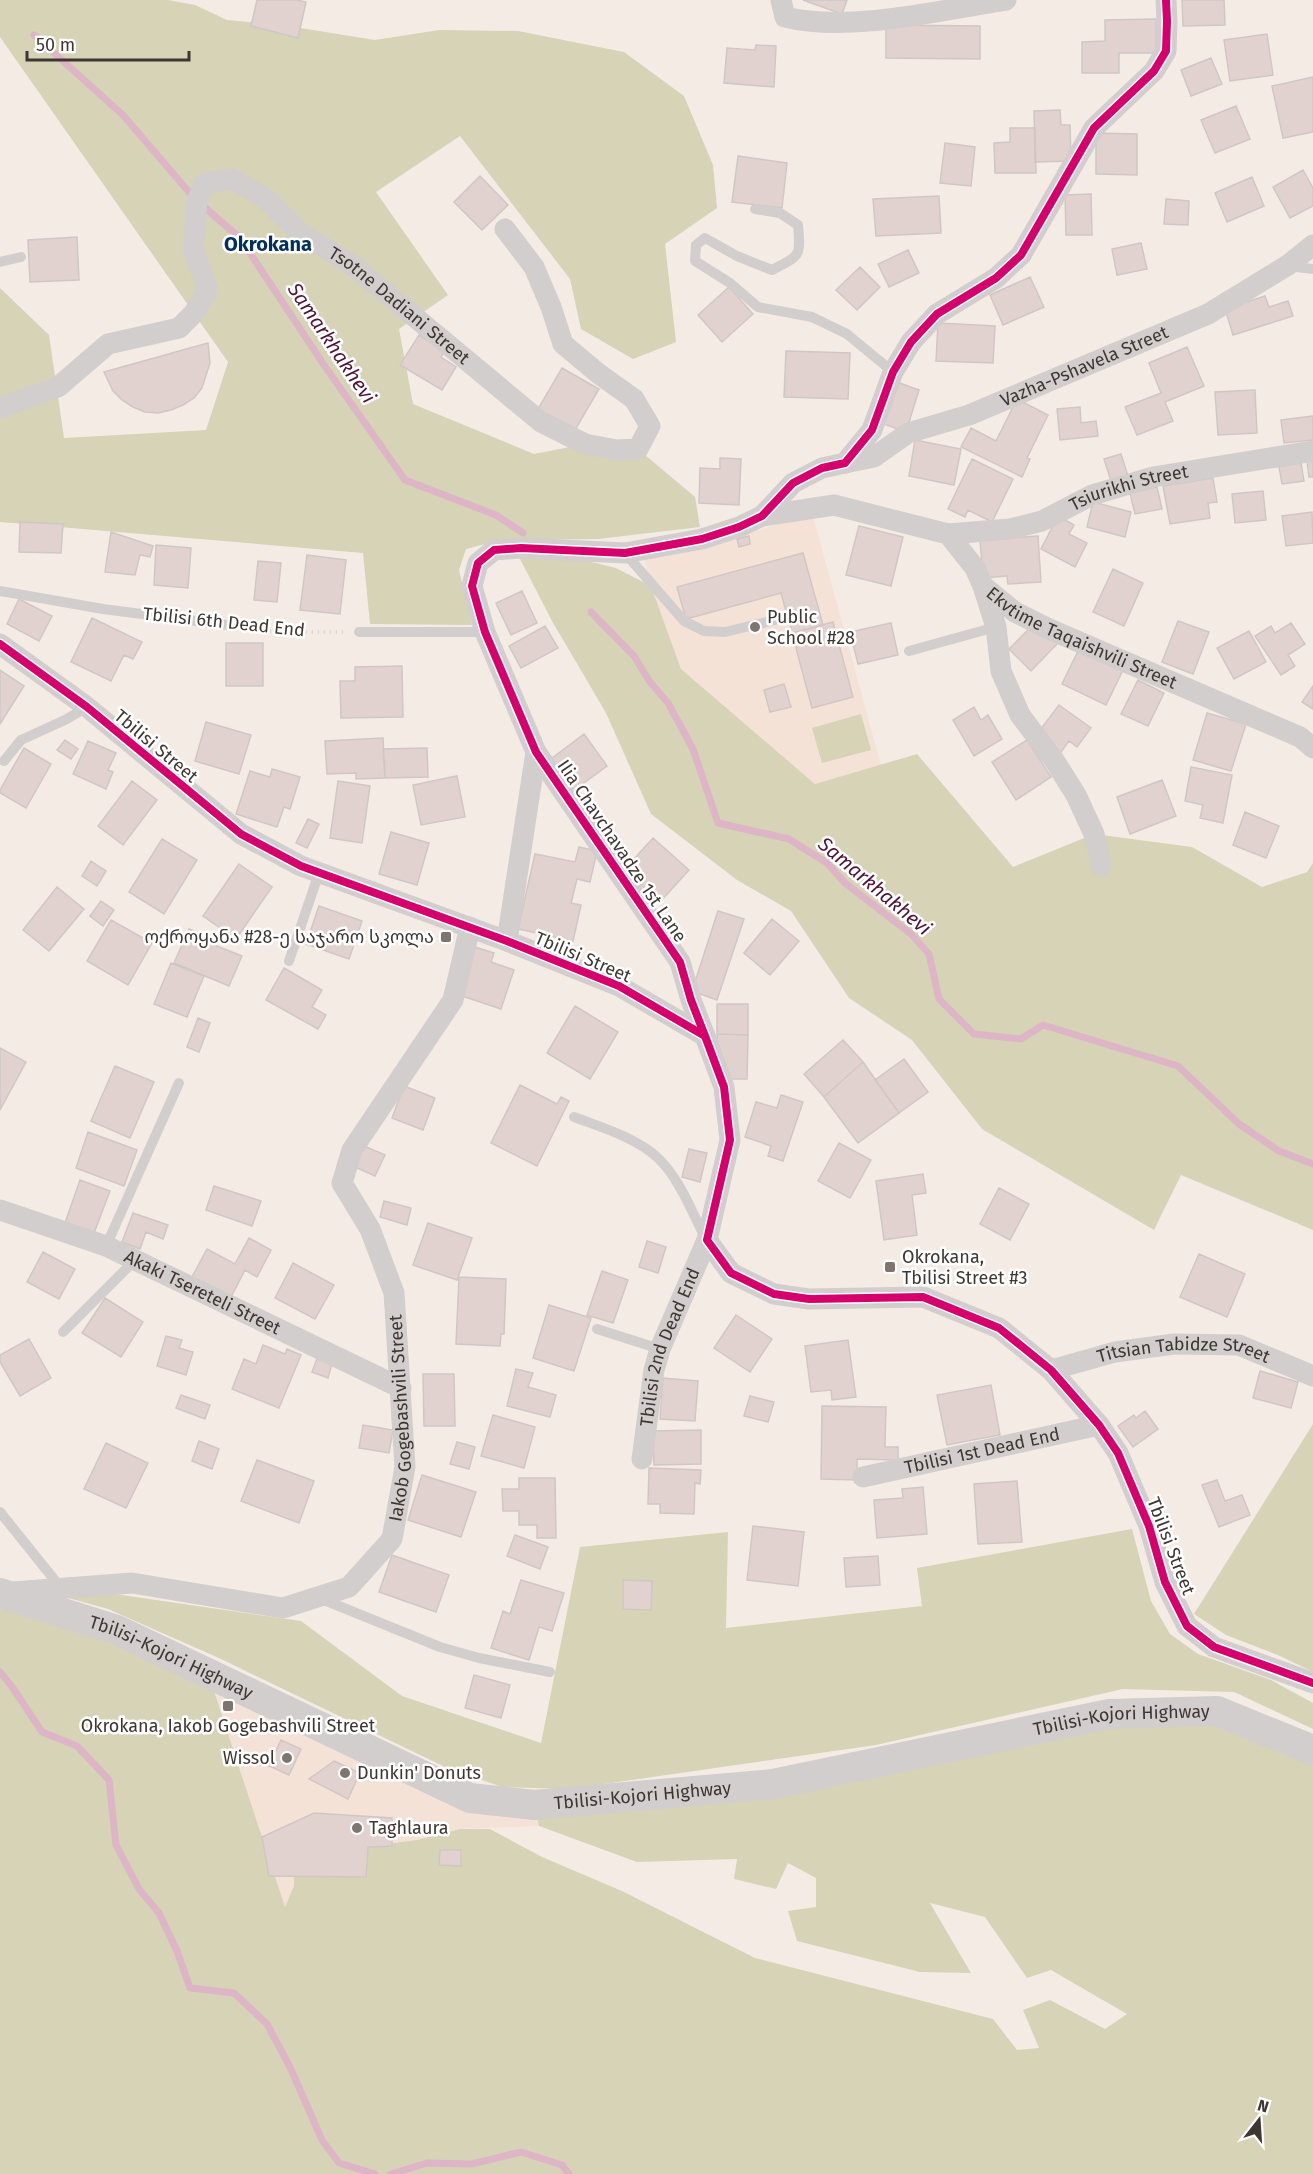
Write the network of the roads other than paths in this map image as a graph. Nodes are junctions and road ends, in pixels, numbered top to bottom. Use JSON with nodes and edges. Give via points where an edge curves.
{"nodes":[{"id":1,"x":781,"y":0,"type":"edge"},
{"id":2,"x":1006,"y":0,"type":"edge"},
{"id":3,"x":1166,"y":0,"type":"edge"},
{"id":4,"x":755,"y":209,"type":"dead end"},
{"id":5,"x":506,"y":229,"type":"dead end"},
{"id":6,"x":1313,"y":245,"type":"edge"},
{"id":7,"x":21,"y":257,"type":"dead end"},
{"id":8,"x":0,"y":262,"type":"edge"},
{"id":9,"x":1288,"y":266,"type":"junction"},
{"id":10,"x":1313,"y":269,"type":"edge"},
{"id":11,"x":893,"y":372,"type":"junction"},
{"id":12,"x":0,"y":408,"type":"edge"},
{"id":13,"x":1313,"y":451,"type":"edge"},
{"id":14,"x":845,"y":463,"type":"junction"},
{"id":15,"x":762,"y":516,"type":"junction"},
{"id":16,"x":948,"y":534,"type":"junction"},
{"id":17,"x":625,"y":553,"type":"junction"},
{"id":18,"x":983,"y":586,"type":"junction"},
{"id":19,"x":0,"y":591,"type":"edge"},
{"id":20,"x":779,"y":619,"type":"dead end"},
{"id":21,"x":227,"y":625,"type":"road end"},
{"id":22,"x":996,"y":627,"type":"junction"},
{"id":23,"x":359,"y":632,"type":"road end"},
{"id":24,"x":485,"y":632,"type":"junction"},
{"id":25,"x":0,"y":644,"type":"edge"},
{"id":26,"x":909,"y":651,"type":"dead end"},
{"id":27,"x":87,"y":707,"type":"junction"},
{"id":28,"x":1313,"y":748,"type":"edge"},
{"id":29,"x":536,"y":752,"type":"junction"},
{"id":30,"x":3,"y":761,"type":"dead end"},
{"id":31,"x":1101,"y":866,"type":"dead end"},
{"id":32,"x":319,"y":873,"type":"junction"},
{"id":33,"x":470,"y":927,"type":"junction"},
{"id":34,"x":507,"y":940,"type":"junction"},
{"id":35,"x":289,"y":961,"type":"dead end"},
{"id":36,"x":705,"y":1036,"type":"junction"},
{"id":37,"x":179,"y":1083,"type":"dead end"},
{"id":38,"x":574,"y":1117,"type":"dead end"},
{"id":39,"x":0,"y":1210,"type":"edge"},
{"id":40,"x":707,"y":1240,"type":"junction"},
{"id":41,"x":106,"y":1246,"type":"junction"},
{"id":42,"x":135,"y":1260,"type":"junction"},
{"id":43,"x":597,"y":1329,"type":"dead end"},
{"id":44,"x":63,"y":1332,"type":"dead end"},
{"id":45,"x":660,"y":1348,"type":"junction"},
{"id":46,"x":1051,"y":1370,"type":"junction"},
{"id":47,"x":1313,"y":1376,"type":"edge"},
{"id":48,"x":400,"y":1388,"type":"junction"},
{"id":49,"x":1100,"y":1425,"type":"junction"},
{"id":50,"x":642,"y":1459,"type":"dead end"},
{"id":51,"x":863,"y":1477,"type":"dead end"},
{"id":52,"x":0,"y":1512,"type":"edge"},
{"id":53,"x":61,"y":1588,"type":"junction"},
{"id":54,"x":2,"y":1593,"type":"edge"},
{"id":55,"x":316,"y":1597,"type":"junction"},
{"id":56,"x":550,"y":1672,"type":"dead end"},
{"id":57,"x":1313,"y":1683,"type":"edge"},
{"id":58,"x":1313,"y":1750,"type":"edge"}],
"edges":[{"from":1,"to":2,"type":"street","via":[[785,17],[846,23]]},
{"from":3,"to":11,"type":"street","via":[[1166,51],[1141,85],[1094,128],[1022,255],[996,278],[937,314],[911,342]]},
{"from":4,"to":11,"type":"lane","via":[[780,213],[798,225],[800,249],[794,258],[772,270],[705,238],[696,246],[695,261],[758,307],[812,317],[847,334]]},
{"from":5,"to":12,"type":"street","name":"Tsotne Dadiani Street","via":[[534,267],[563,344],[634,399],[650,426],[638,449],[585,444],[541,422],[351,264],[300,233],[265,198],[232,179],[205,183],[197,201],[193,249],[208,290],[194,314],[179,328],[108,344],[58,387]]},
{"from":6,"to":9,"type":"street","name":"Vazha-Pshavela Street"},
{"from":7,"to":8,"type":"lane"},
{"from":9,"to":10,"type":"lane"},
{"from":9,"to":14,"type":"street","name":"Vazha-Pshavela Street","via":[[1198,318],[969,415],[908,433],[874,457]]},
{"from":11,"to":14,"type":"street","via":[[872,430]]},
{"from":13,"to":16,"type":"street","name":"Tsiurikhi Street","via":[[1153,477],[1092,495],[1042,521],[1010,529]]},
{"from":14,"to":15,"type":"street","name":"Vazha-Pshavela Street","via":[[822,468],[793,483]]},
{"from":15,"to":16,"type":"street","via":[[834,505]]},
{"from":15,"to":17,"type":"street","name":"Ilia Chavchavadze 1st Lane","via":[[702,539]]},
{"from":16,"to":18,"type":"street","name":"Ekvtime Taqaishvili Street","via":[[975,568]]},
{"from":17,"to":20,"type":"lane","via":[[684,621],[704,631],[725,632]]},
{"from":17,"to":24,"type":"street","name":"Ilia Chavchavadze 1st Lane","via":[[494,550],[478,563],[472,586]]},
{"from":18,"to":22,"type":"street"},
{"from":18,"to":28,"type":"street","name":"Ekvtime Taqaishvili Street","via":[[1015,612],[1049,629],[1300,737]]},
{"from":19,"to":21,"type":"lane","name":"Tbilisi 6th Dead End"},
{"from":22,"to":26,"type":"lane"},
{"from":22,"to":31,"type":"street","via":[[1001,671],[1020,715],[1076,795],[1094,834]]},
{"from":23,"to":24,"type":"lane"},
{"from":24,"to":29,"type":"street","name":"Ilia Chavchavadze 1st Lane"},
{"from":25,"to":27,"type":"street","name":"Tbilisi Street"},
{"from":27,"to":30,"type":"lane","via":[[21,740]]},
{"from":27,"to":32,"type":"street","name":"Tbilisi Street","via":[[241,834]]},
{"from":29,"to":34,"type":"street"},
{"from":29,"to":36,"type":"street","name":"Ilia Chavchavadze 1st Lane","via":[[680,963]]},
{"from":32,"to":33,"type":"street","name":"Tbilisi Street"},
{"from":32,"to":35,"type":"lane"},
{"from":33,"to":34,"type":"street","name":"Tbilisi Street"},
{"from":33,"to":48,"type":"street","name":"Iakob Gogebashvili Street","via":[[453,1000],[352,1150],[342,1183],[370,1229],[394,1293]]},
{"from":34,"to":36,"type":"street","name":"Tbilisi Street","via":[[619,986]]},
{"from":36,"to":40,"type":"street","via":[[724,1087],[730,1140]]},
{"from":37,"to":41,"type":"lane"},
{"from":38,"to":40,"type":"lane","via":[[635,1142],[658,1158],[677,1183]]},
{"from":39,"to":41,"type":"street","name":"Akaki Tsereteli Street"},
{"from":40,"to":45,"type":"street","name":"Tbilisi 2nd Dead End"},
{"from":40,"to":46,"type":"street","name":"Tbilisi Street","via":[[731,1273],[774,1294],[809,1299],[923,1297],[999,1328]]},
{"from":41,"to":42,"type":"street","name":"Akaki Tsereteli Street"},
{"from":42,"to":44,"type":"lane"},
{"from":42,"to":48,"type":"street","name":"Akaki Tsereteli Street"},
{"from":43,"to":45,"type":"lane"},
{"from":45,"to":50,"type":"street","name":"Tbilisi 2nd Dead End"},
{"from":46,"to":47,"type":"street","name":"Titsian Tabidze Street","via":[[1114,1352],[1174,1344],[1239,1345]]},
{"from":46,"to":49,"type":"street","name":"Tbilisi Street"},
{"from":48,"to":55,"type":"street","name":"Iakob Gogebashvili Street","via":[[405,1467],[392,1539],[349,1587]]},
{"from":49,"to":51,"type":"street","name":"Tbilisi 1st Dead End"},
{"from":49,"to":57,"type":"street","name":"Tbilisi Street","via":[[1118,1452],[1149,1526],[1165,1582],[1187,1626],[1214,1647]]},
{"from":52,"to":53,"type":"lane"},
{"from":53,"to":54,"type":"street","name":"Iakob Gogebashvili Street"},
{"from":53,"to":55,"type":"street","name":"Iakob Gogebashvili Street","via":[[132,1583],[283,1608]]},
{"from":54,"to":58,"type":"main road","name":"Tbilisi-Kojori Highway","via":[[117,1630],[470,1798],[534,1805],[773,1784],[1109,1714],[1217,1711]]},
{"from":55,"to":56,"type":"lane","via":[[440,1647]]}]}
